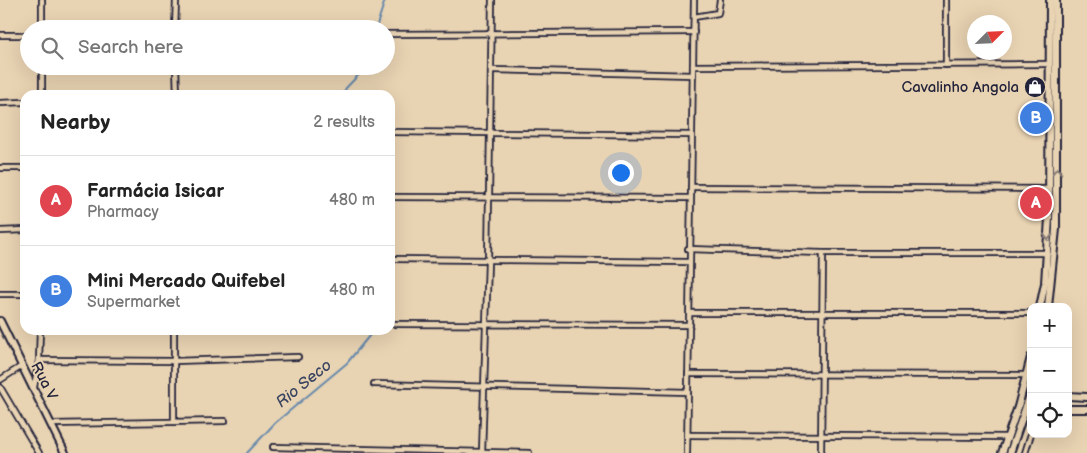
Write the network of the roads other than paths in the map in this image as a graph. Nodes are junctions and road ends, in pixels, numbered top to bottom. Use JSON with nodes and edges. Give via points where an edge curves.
{"nodes":[{"id":1,"x":42,"y":0,"type":"edge"},
{"id":2,"x":176,"y":0,"type":"edge"},
{"id":3,"x":492,"y":0,"type":"edge"},
{"id":4,"x":694,"y":0,"type":"edge"},
{"id":5,"x":720,"y":0,"type":"edge"},
{"id":6,"x":946,"y":0,"type":"edge"},
{"id":7,"x":1050,"y":0,"type":"edge"},
{"id":8,"x":1056,"y":0,"type":"edge"},
{"id":9,"x":694,"y":17,"type":"junction"},
{"id":10,"x":42,"y":20,"type":"edge"},
{"id":11,"x":176,"y":20,"type":"edge"},
{"id":12,"x":491,"y":32,"type":"junction"},
{"id":13,"x":694,"y":32,"type":"junction"},
{"id":14,"x":395,"y":34,"type":"edge"},
{"id":15,"x":0,"y":35,"type":"edge"},
{"id":16,"x":20,"y":35,"type":"edge"},
{"id":17,"x":1049,"y":64,"type":"junction"},
{"id":18,"x":946,"y":65,"type":"junction"},
{"id":19,"x":693,"y":66,"type":"junction"},
{"id":20,"x":491,"y":70,"type":"junction"},
{"id":21,"x":42,"y":75,"type":"edge"},
{"id":22,"x":176,"y":75,"type":"edge"},
{"id":23,"x":693,"y":75,"type":"junction"},
{"id":24,"x":42,"y":90,"type":"edge"},
{"id":25,"x":177,"y":90,"type":"edge"},
{"id":26,"x":0,"y":102,"type":"edge"},
{"id":27,"x":20,"y":102,"type":"edge"},
{"id":28,"x":395,"y":132,"type":"edge"},
{"id":29,"x":489,"y":133,"type":"junction"},
{"id":30,"x":691,"y":135,"type":"junction"},
{"id":31,"x":0,"y":168,"type":"edge"},
{"id":32,"x":20,"y":168,"type":"edge"},
{"id":33,"x":691,"y":187,"type":"junction"},
{"id":34,"x":1050,"y":189,"type":"junction"},
{"id":35,"x":489,"y":195,"type":"junction"},
{"id":36,"x":395,"y":197,"type":"edge"},
{"id":37,"x":690,"y":198,"type":"junction"},
{"id":38,"x":20,"y":230,"type":"edge"},
{"id":39,"x":0,"y":231,"type":"edge"},
{"id":40,"x":688,"y":250,"type":"junction"},
{"id":41,"x":823,"y":253,"type":"junction"},
{"id":42,"x":1048,"y":253,"type":"junction"},
{"id":43,"x":395,"y":260,"type":"edge"},
{"id":44,"x":488,"y":261,"type":"junction"},
{"id":45,"x":688,"y":262,"type":"junction"},
{"id":46,"x":0,"y":294,"type":"edge"},
{"id":47,"x":20,"y":294,"type":"edge"},
{"id":48,"x":1041,"y":303,"type":"edge"},
{"id":49,"x":1048,"y":303,"type":"edge"},
{"id":50,"x":821,"y":312,"type":"junction"},
{"id":51,"x":690,"y":313,"type":"junction"},
{"id":52,"x":1027,"y":314,"type":"edge"},
{"id":53,"x":0,"y":321,"type":"edge"},
{"id":54,"x":395,"y":324,"type":"edge"},
{"id":55,"x":486,"y":325,"type":"junction"},
{"id":56,"x":690,"y":325,"type":"junction"},
{"id":57,"x":40,"y":335,"type":"edge"},
{"id":58,"x":174,"y":335,"type":"edge"},
{"id":59,"x":298,"y":357,"type":"dead end"},
{"id":60,"x":39,"y":360,"type":"junction"},
{"id":61,"x":174,"y":361,"type":"junction"},
{"id":62,"x":22,"y":366,"type":"junction"},
{"id":63,"x":1027,"y":371,"type":"edge"},
{"id":64,"x":688,"y":374,"type":"junction"},
{"id":65,"x":821,"y":375,"type":"junction"},
{"id":66,"x":1026,"y":375,"type":"junction"},
{"id":67,"x":0,"y":380,"type":"edge"},
{"id":68,"x":374,"y":384,"type":"dead end"},
{"id":69,"x":0,"y":387,"type":"edge"},
{"id":70,"x":34,"y":387,"type":"junction"},
{"id":71,"x":484,"y":387,"type":"junction"},
{"id":72,"x":688,"y":392,"type":"junction"},
{"id":73,"x":1072,"y":396,"type":"edge"},
{"id":74,"x":1087,"y":397,"type":"edge"},
{"id":75,"x":1072,"y":409,"type":"edge"},
{"id":76,"x":1087,"y":409,"type":"edge"},
{"id":77,"x":1027,"y":411,"type":"edge"},
{"id":78,"x":225,"y":421,"type":"dead end"},
{"id":79,"x":174,"y":422,"type":"junction"},
{"id":80,"x":52,"y":424,"type":"junction"},
{"id":81,"x":687,"y":435,"type":"junction"},
{"id":82,"x":821,"y":437,"type":"junction"},
{"id":83,"x":1008,"y":437,"type":"junction"},
{"id":84,"x":1031,"y":438,"type":"edge"},
{"id":85,"x":273,"y":448,"type":"dead end"},
{"id":86,"x":38,"y":453,"type":"edge"},
{"id":87,"x":64,"y":453,"type":"edge"},
{"id":88,"x":482,"y":453,"type":"edge"},
{"id":89,"x":529,"y":453,"type":"edge"},
{"id":90,"x":687,"y":453,"type":"edge"},
{"id":91,"x":821,"y":453,"type":"edge"},
{"id":92,"x":1002,"y":453,"type":"edge"},
{"id":93,"x":1010,"y":453,"type":"edge"},
{"id":94,"x":1025,"y":453,"type":"edge"}],
"edges":[{"from":1,"to":10,"type":"street"},
{"from":2,"to":11,"type":"street"},
{"from":3,"to":12,"type":"street"},
{"from":4,"to":9,"type":"street"},
{"from":5,"to":9,"type":"street","via":[[718,13]]},
{"from":6,"to":18,"type":"street"},
{"from":7,"to":17,"type":"main road"},
{"from":49,"to":8,"type":"main road","one_way":true,"via":[[1056,229]]},
{"from":9,"to":13,"type":"street"},
{"from":12,"to":13,"type":"street"},
{"from":12,"to":14,"type":"street"},
{"from":12,"to":20,"type":"street"},
{"from":13,"to":19,"type":"street"},
{"from":15,"to":16,"type":"street"},
{"from":17,"to":18,"type":"street"},
{"from":17,"to":34,"type":"main road"},
{"from":18,"to":19,"type":"street"},
{"from":19,"to":23,"type":"street"},
{"from":20,"to":23,"type":"street"},
{"from":20,"to":29,"type":"street"},
{"from":21,"to":24,"type":"street"},
{"from":22,"to":25,"type":"street"},
{"from":23,"to":30,"type":"street"},
{"from":26,"to":27,"type":"street"},
{"from":28,"to":29,"type":"street"},
{"from":29,"to":30,"type":"street"},
{"from":29,"to":35,"type":"street"},
{"from":30,"to":33,"type":"street"},
{"from":31,"to":32,"type":"street"},
{"from":33,"to":34,"type":"street"},
{"from":33,"to":37,"type":"street"},
{"from":34,"to":42,"type":"main road","one_way":true},
{"from":35,"to":36,"type":"street"},
{"from":35,"to":37,"type":"street"},
{"from":35,"to":44,"type":"street"},
{"from":37,"to":40,"type":"street"},
{"from":38,"to":39,"type":"street"},
{"from":40,"to":41,"type":"street"},
{"from":40,"to":45,"type":"street"},
{"from":41,"to":42,"type":"street"},
{"from":41,"to":50,"type":"street"},
{"from":42,"to":48,"type":"main road"},
{"from":43,"to":44,"type":"street"},
{"from":44,"to":45,"type":"street"},
{"from":44,"to":55,"type":"street"},
{"from":45,"to":51,"type":"street"},
{"from":46,"to":47,"type":"street"},
{"from":50,"to":51,"type":"street"},
{"from":50,"to":52,"type":"street"},
{"from":50,"to":65,"type":"street"},
{"from":51,"to":56,"type":"street"},
{"from":53,"to":62,"type":"main road","name":"Rua V"},
{"from":54,"to":55,"type":"street"},
{"from":55,"to":56,"type":"street"},
{"from":55,"to":71,"type":"street"},
{"from":56,"to":64,"type":"street"},
{"from":57,"to":60,"type":"street"},
{"from":58,"to":61,"type":"street"},
{"from":59,"to":61,"type":"street"},
{"from":60,"to":61,"type":"street"},
{"from":60,"to":70,"type":"street"},
{"from":61,"to":79,"type":"street"},
{"from":62,"to":67,"type":"street"},
{"from":62,"to":70,"type":"main road","name":"Rua V"},
{"from":63,"to":66,"type":"main road"},
{"from":64,"to":65,"type":"street"},
{"from":64,"to":72,"type":"street"},
{"from":65,"to":66,"type":"street"},
{"from":65,"to":82,"type":"street"},
{"from":66,"to":83,"type":"main road"},
{"from":68,"to":71,"type":"street"},
{"from":69,"to":86,"type":"street"},
{"from":70,"to":80,"type":"main road","name":"Rua V"},
{"from":71,"to":72,"type":"street"},
{"from":71,"to":88,"type":"street"},
{"from":72,"to":81,"type":"street"},
{"from":73,"to":74,"type":"main road"},
{"from":75,"to":76,"type":"main road"},
{"from":77,"to":93,"type":"main road"},
{"from":78,"to":79,"type":"street"},
{"from":79,"to":80,"type":"street"},
{"from":80,"to":87,"type":"main road","name":"Rua V"},
{"from":81,"to":82,"type":"street"},
{"from":81,"to":90,"type":"street"},
{"from":82,"to":83,"type":"street"},
{"from":82,"to":91,"type":"street"},
{"from":83,"to":92,"type":"main road"},
{"from":84,"to":94,"type":"street"},
{"from":85,"to":88,"type":"street"},
{"from":88,"to":89,"type":"street"}]}
